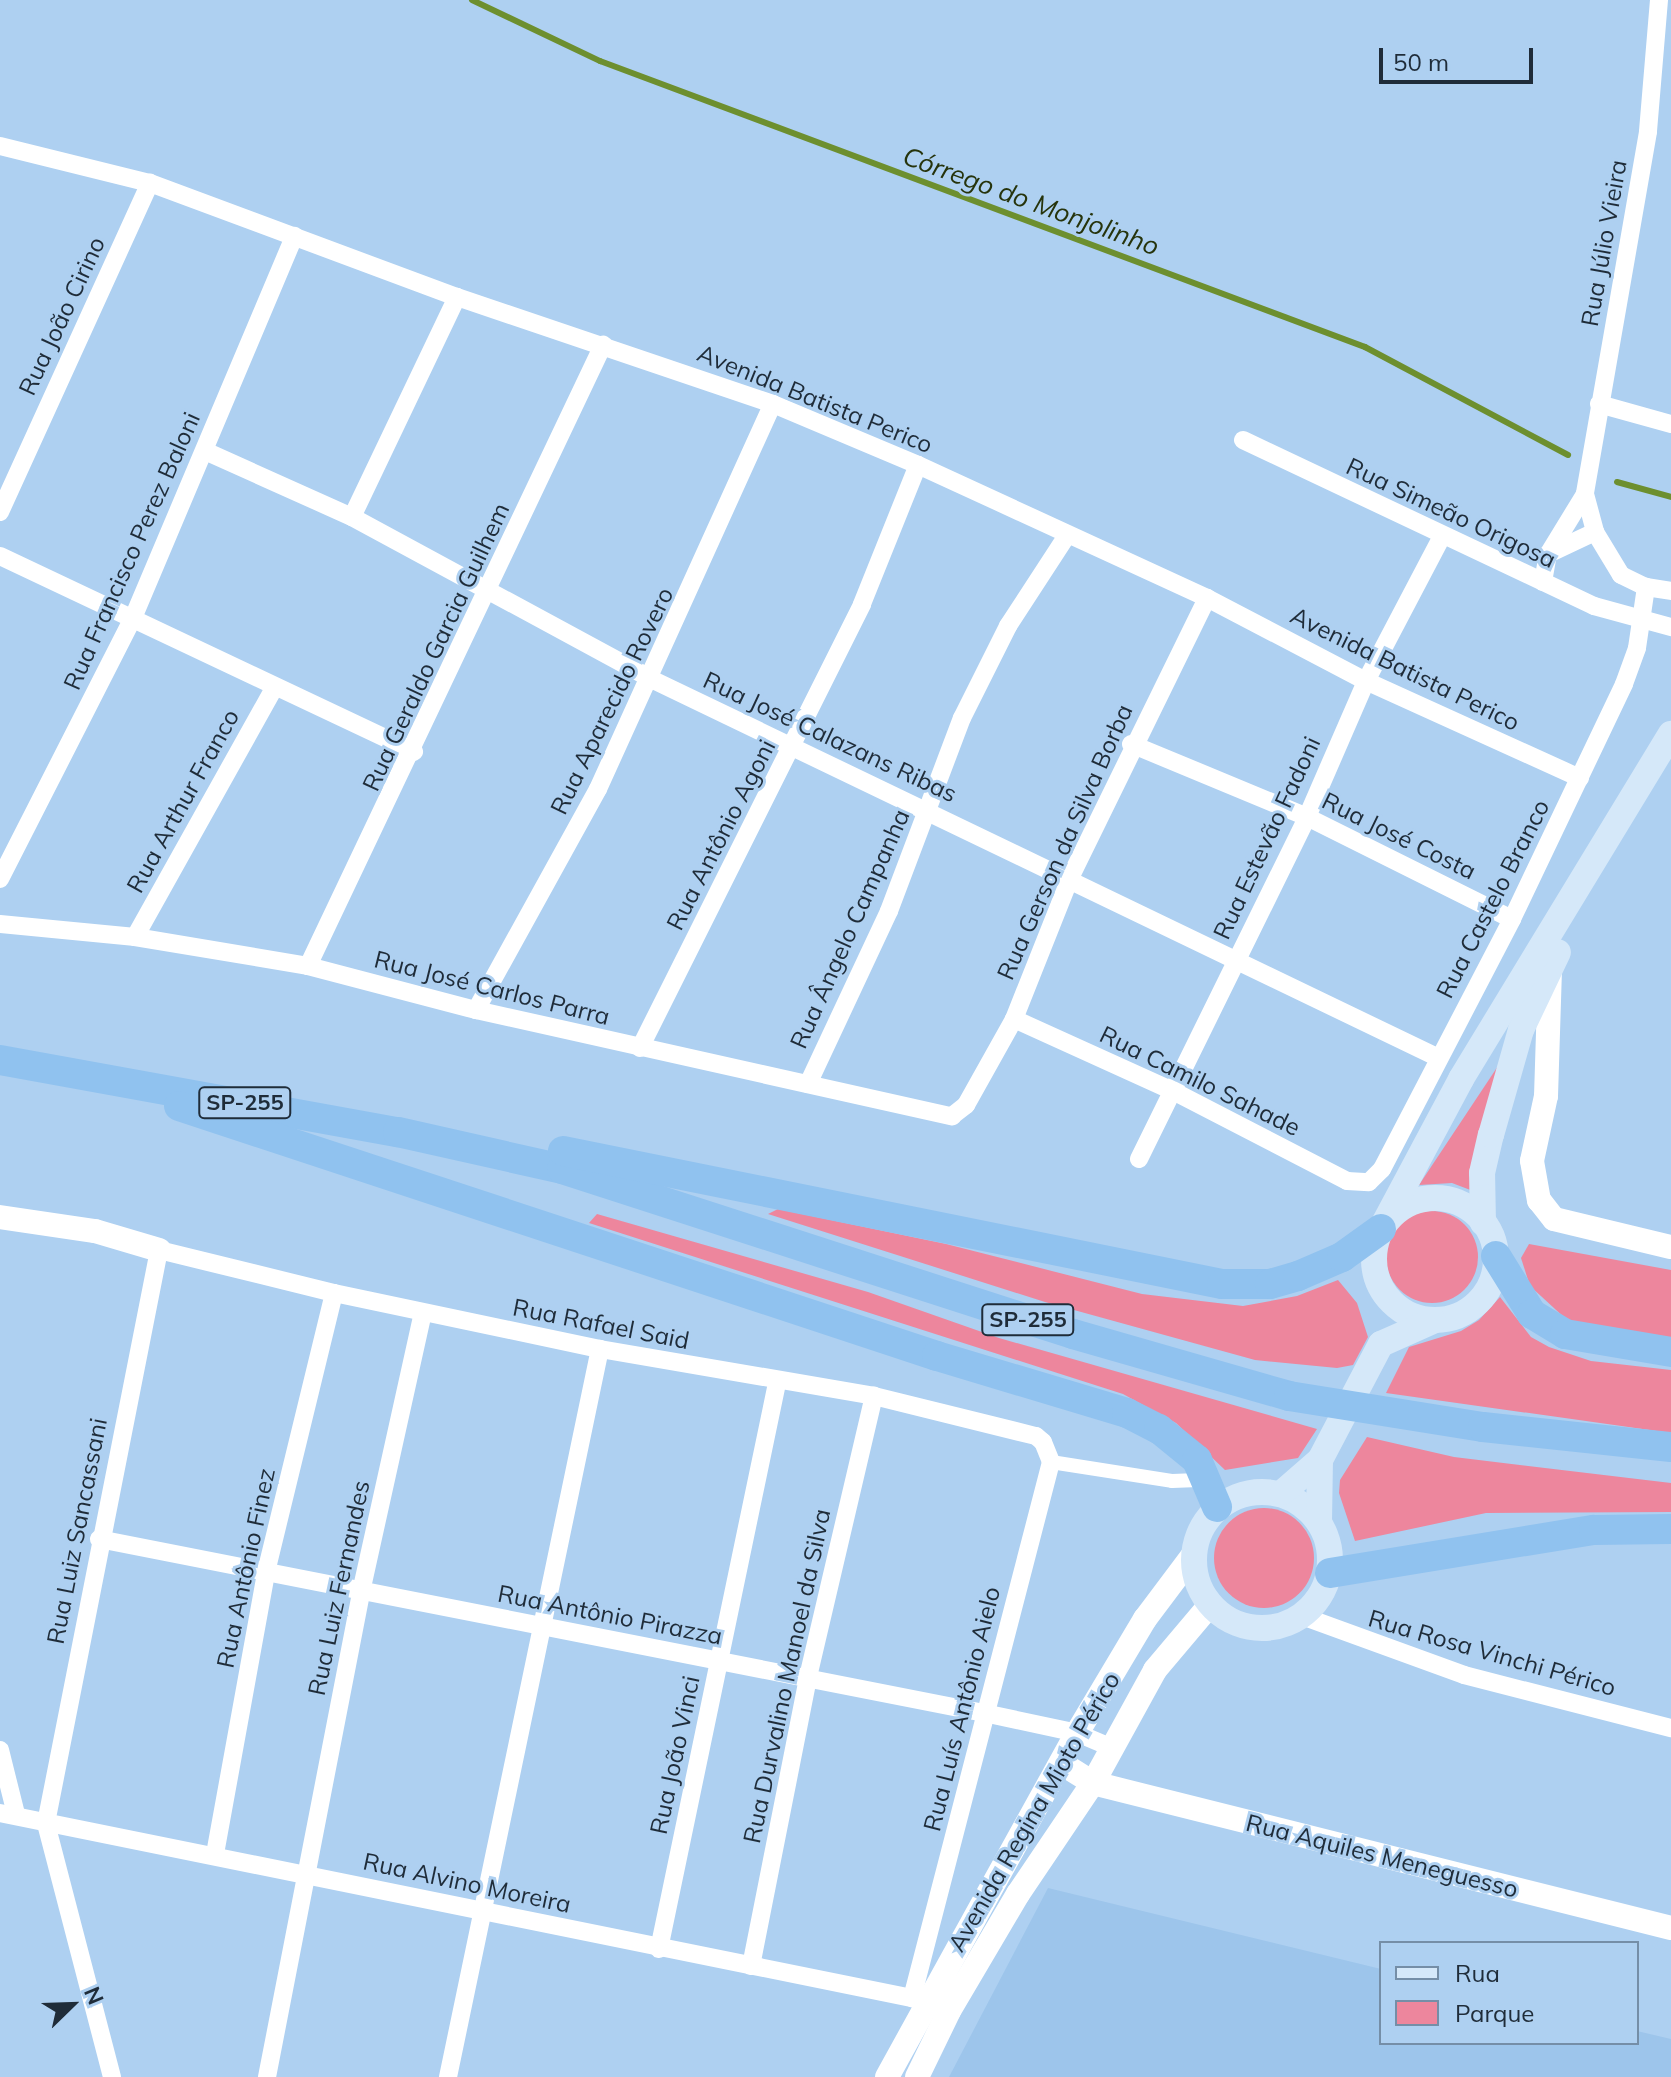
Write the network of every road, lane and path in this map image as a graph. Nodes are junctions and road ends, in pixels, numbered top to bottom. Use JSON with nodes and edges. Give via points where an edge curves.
{"nodes":[{"id":1,"x":1659,"y":0,"type":"edge"},
{"id":2,"x":1665,"y":21,"type":"edge"},
{"id":3,"x":0,"y":146,"type":"edge"},
{"id":4,"x":150,"y":183,"type":"junction"},
{"id":5,"x":294,"y":236,"type":"junction"},
{"id":6,"x":457,"y":297,"type":"junction"},
{"id":7,"x":603,"y":345,"type":"junction"},
{"id":8,"x":773,"y":404,"type":"junction"},
{"id":9,"x":1599,"y":404,"type":"junction"},
{"id":10,"x":1671,"y":424,"type":"edge"},
{"id":11,"x":1243,"y":440,"type":"dead end"},
{"id":12,"x":205,"y":451,"type":"junction"},
{"id":13,"x":918,"y":465,"type":"junction"},
{"id":14,"x":1585,"y":494,"type":"junction"},
{"id":15,"x":0,"y":512,"type":"edge"},
{"id":16,"x":352,"y":517,"type":"junction"},
{"id":17,"x":1595,"y":532,"type":"junction"},
{"id":18,"x":1066,"y":537,"type":"junction"},
{"id":19,"x":1441,"y":538,"type":"junction"},
{"id":20,"x":1548,"y":554,"type":"junction"},
{"id":21,"x":0,"y":556,"type":"edge"},
{"id":22,"x":1543,"y":582,"type":"junction"},
{"id":23,"x":1646,"y":587,"type":"junction"},
{"id":24,"x":490,"y":590,"type":"junction"},
{"id":25,"x":1671,"y":591,"type":"edge"},
{"id":26,"x":1207,"y":598,"type":"junction"},
{"id":27,"x":133,"y":618,"type":"junction"},
{"id":28,"x":1641,"y":622,"type":"junction"},
{"id":29,"x":1671,"y":627,"type":"edge"},
{"id":30,"x":651,"y":679,"type":"junction"},
{"id":31,"x":1366,"y":681,"type":"junction"},
{"id":32,"x":274,"y":688,"type":"junction"},
{"id":33,"x":1671,"y":734,"type":"edge"},
{"id":34,"x":794,"y":743,"type":"junction"},
{"id":35,"x":1131,"y":744,"type":"junction"},
{"id":36,"x":414,"y":752,"type":"junction"},
{"id":37,"x":1671,"y":767,"type":"edge"},
{"id":38,"x":1580,"y":778,"type":"junction"},
{"id":39,"x":929,"y":810,"type":"junction"},
{"id":40,"x":1307,"y":817,"type":"junction"},
{"id":41,"x":1070,"y":878,"type":"junction"},
{"id":42,"x":0,"y":879,"type":"edge"},
{"id":43,"x":1512,"y":919,"type":"junction"},
{"id":44,"x":0,"y":924,"type":"edge"},
{"id":45,"x":135,"y":937,"type":"junction"},
{"id":46,"x":1237,"y":958,"type":"junction"},
{"id":47,"x":1550,"y":965,"type":"junction"},
{"id":48,"x":308,"y":966,"type":"junction"},
{"id":49,"x":476,"y":1010,"type":"junction"},
{"id":50,"x":1014,"y":1019,"type":"junction"},
{"id":51,"x":640,"y":1048,"type":"junction"},
{"id":52,"x":1439,"y":1058,"type":"junction"},
{"id":53,"x":0,"y":1060,"type":"edge"},
{"id":54,"x":91,"y":1073,"type":"junction"},
{"id":55,"x":808,"y":1084,"type":"junction"},
{"id":56,"x":1173,"y":1091,"type":"junction"},
{"id":57,"x":966,"y":1105,"type":"joint"},
{"id":58,"x":398,"y":1132,"type":"junction"},
{"id":59,"x":1139,"y":1159,"type":"dead end"},
{"id":60,"x":1363,"y":1185,"type":"joint"},
{"id":61,"x":0,"y":1217,"type":"edge"},
{"id":62,"x":1483,"y":1223,"type":"junction"},
{"id":63,"x":1381,"y":1229,"type":"junction"},
{"id":64,"x":1671,"y":1247,"type":"edge"},
{"id":65,"x":159,"y":1250,"type":"junction"},
{"id":66,"x":1496,"y":1256,"type":"junction"},
{"id":67,"x":334,"y":1293,"type":"junction"},
{"id":68,"x":1385,"y":1295,"type":"junction"},
{"id":69,"x":423,"y":1313,"type":"junction"},
{"id":70,"x":1433,"y":1321,"type":"junction"},
{"id":71,"x":600,"y":1349,"type":"junction"},
{"id":72,"x":1376,"y":1352,"type":"junction"},
{"id":73,"x":1671,"y":1352,"type":"edge"},
{"id":74,"x":777,"y":1383,"type":"junction"},
{"id":75,"x":874,"y":1396,"type":"junction"},
{"id":76,"x":1671,"y":1447,"type":"edge"},
{"id":77,"x":1323,"y":1455,"type":"junction"},
{"id":78,"x":1051,"y":1462,"type":"junction"},
{"id":79,"x":1283,"y":1492,"type":"junction"},
{"id":80,"x":1212,"y":1494,"type":"junction"},
{"id":81,"x":1319,"y":1522,"type":"junction"},
{"id":82,"x":1671,"y":1529,"type":"edge"},
{"id":83,"x":1594,"y":1530,"type":"junction"},
{"id":84,"x":99,"y":1539,"type":"junction"},
{"id":85,"x":1671,"y":1545,"type":"edge"},
{"id":86,"x":1193,"y":1555,"type":"junction"},
{"id":87,"x":267,"y":1568,"type":"junction"},
{"id":88,"x":1330,"y":1573,"type":"junction"},
{"id":89,"x":361,"y":1592,"type":"junction"},
{"id":90,"x":1210,"y":1605,"type":"junction"},
{"id":91,"x":1302,"y":1616,"type":"junction"},
{"id":92,"x":541,"y":1626,"type":"junction"},
{"id":93,"x":719,"y":1660,"type":"junction"},
{"id":94,"x":808,"y":1677,"type":"junction"},
{"id":95,"x":984,"y":1713,"type":"junction"},
{"id":96,"x":1671,"y":1728,"type":"edge"},
{"id":97,"x":1077,"y":1733,"type":"junction"},
{"id":98,"x":1110,"y":1747,"type":"junction"},
{"id":99,"x":0,"y":1750,"type":"edge"},
{"id":100,"x":1061,"y":1763,"type":"junction"},
{"id":101,"x":1093,"y":1783,"type":"junction"},
{"id":102,"x":8,"y":1814,"type":"edge"},
{"id":103,"x":46,"y":1823,"type":"junction"},
{"id":104,"x":215,"y":1854,"type":"junction"},
{"id":105,"x":1005,"y":1863,"type":"junction"},
{"id":106,"x":306,"y":1874,"type":"junction"},
{"id":107,"x":1029,"y":1876,"type":"junction"},
{"id":108,"x":480,"y":1908,"type":"junction"},
{"id":109,"x":1671,"y":1928,"type":"edge"},
{"id":110,"x":659,"y":1949,"type":"junction"},
{"id":111,"x":751,"y":1966,"type":"junction"},
{"id":112,"x":918,"y":2000,"type":"junction"},
{"id":113,"x":949,"y":2011,"type":"junction"},
{"id":114,"x":112,"y":2077,"type":"edge"},
{"id":115,"x":267,"y":2077,"type":"edge"},
{"id":116,"x":448,"y":2077,"type":"edge"},
{"id":117,"x":887,"y":2077,"type":"edge"},
{"id":118,"x":917,"y":2077,"type":"edge"}],
"edges":[{"from":1,"to":2,"type":"street","name":"Rua Júlio Vieira"},
{"from":2,"to":9,"type":"street","name":"Rua Júlio Vieira"},
{"from":3,"to":4,"type":"street","name":"Avenida Batista Perico"},
{"from":4,"to":5,"type":"street","name":"Avenida Batista Perico"},
{"from":4,"to":15,"type":"street","name":"Rua João Cirino"},
{"from":5,"to":6,"type":"street","name":"Avenida Batista Perico"},
{"from":5,"to":12,"type":"street","name":"Rua Francisco Perez Baloni"},
{"from":6,"to":7,"type":"street","name":"Avenida Batista Perico"},
{"from":6,"to":16,"type":"street"},
{"from":7,"to":8,"type":"street","name":"Avenida Batista Perico"},
{"from":7,"to":24,"type":"street","name":"Rua Geraldo Garcia Guilhem"},
{"from":8,"to":13,"type":"street","name":"Avenida Batista Perico"},
{"from":8,"to":30,"type":"street","name":"Rua Aparecido Rovero"},
{"from":9,"to":10,"type":"street"},
{"from":9,"to":14,"type":"street","name":"Rua Júlio Vieira"},
{"from":11,"to":19,"type":"street","name":"Rua Simeão Origosa"},
{"from":12,"to":16,"type":"street","name":"Rua José Calazans Ribas"},
{"from":12,"to":27,"type":"street","name":"Rua Francisco Perez Baloni"},
{"from":13,"to":18,"type":"street","name":"Avenida Batista Perico"},
{"from":13,"to":34,"type":"street","name":"Rua Antônio Agoni","via":[[862,604]]},
{"from":14,"to":17,"type":"street"},
{"from":14,"to":20,"type":"street"},
{"from":16,"to":24,"type":"street","name":"Rua José Calazans Ribas"},
{"from":17,"to":20,"type":"street"},
{"from":17,"to":23,"type":"street","via":[[1621,575]]},
{"from":18,"to":26,"type":"street","name":"Avenida Batista Perico"},
{"from":18,"to":39,"type":"street","name":"Rua Ângelo Campanha","via":[[1008,626],[962,718]]},
{"from":19,"to":22,"type":"street","name":"Rua Simeão Origosa"},
{"from":19,"to":31,"type":"street","name":"Rua Estevão Fadoni"},
{"from":20,"to":22,"type":"street"},
{"from":21,"to":27,"type":"street"},
{"from":22,"to":28,"type":"street","name":"Rua Simeão Origosa"},
{"from":23,"to":25,"type":"street"},
{"from":23,"to":28,"type":"street","name":"Rua Castelo Branco"},
{"from":24,"to":30,"type":"street","name":"Rua José Calazans Ribas"},
{"from":24,"to":36,"type":"street","name":"Rua Geraldo Garcia Guilhem"},
{"from":26,"to":31,"type":"street","name":"Avenida Batista Perico"},
{"from":26,"to":35,"type":"street","name":"Rua Gerson da Silva Borba"},
{"from":27,"to":32,"type":"street"},
{"from":27,"to":42,"type":"street","name":"Rua Francisco Perez Baloni"},
{"from":28,"to":29,"type":"street","name":"Rua Simeão Origosa"},
{"from":28,"to":38,"type":"street","name":"Rua Castelo Branco","via":[[1624,684]]},
{"from":30,"to":34,"type":"street","name":"Rua José Calazans Ribas"},
{"from":30,"to":49,"type":"street","name":"Rua Aparecido Rovero","via":[[598,789]]},
{"from":31,"to":38,"type":"street","name":"Avenida Batista Perico"},
{"from":31,"to":40,"type":"street","name":"Rua Estevão Fadoni"},
{"from":32,"to":36,"type":"street"},
{"from":32,"to":45,"type":"street","name":"Rua Arthur Franco"},
{"from":33,"to":63,"type":"main road","via":[[1461,1079]]},
{"from":34,"to":39,"type":"street","name":"Rua José Calazans Ribas"},
{"from":34,"to":51,"type":"street","name":"Rua Antônio Agoni"},
{"from":35,"to":40,"type":"street","name":"Rua José Costa"},
{"from":35,"to":41,"type":"street","name":"Rua Gerson da Silva Borba"},
{"from":36,"to":48,"type":"street","name":"Rua Geraldo Garcia Guilhem"},
{"from":37,"to":47,"type":"main road"},
{"from":38,"to":43,"type":"street","name":"Rua Castelo Branco"},
{"from":39,"to":41,"type":"street","name":"Rua José Calazans Ribas"},
{"from":39,"to":55,"type":"street","name":"Rua Ângelo Campanha","via":[[889,911]]},
{"from":40,"to":43,"type":"street","name":"Rua José Costa"},
{"from":40,"to":46,"type":"street","name":"Rua Estevão Fadoni"},
{"from":41,"to":46,"type":"street","name":"Rua José Calazans Ribas"},
{"from":41,"to":50,"type":"street","name":"Rua Gerson da Silva Borba"},
{"from":43,"to":52,"type":"street","name":"Rua Castelo Branco"},
{"from":44,"to":45,"type":"street","name":"Rua José Carlos Parra"},
{"from":45,"to":48,"type":"street","name":"Rua José Carlos Parra"},
{"from":46,"to":52,"type":"street","name":"Rua José Calazans Ribas"},
{"from":46,"to":56,"type":"street","name":"Rua Estevão Fadoni"},
{"from":47,"to":62,"type":"main road","via":[[1521,1030],[1491,1135],[1482,1173]]},
{"from":47,"to":64,"type":"street","via":[[1546,1096],[1532,1161],[1539,1200],[1554,1219]]},
{"from":48,"to":49,"type":"street","name":"Rua José Carlos Parra"},
{"from":49,"to":51,"type":"street","name":"Rua José Carlos Parra"},
{"from":50,"to":56,"type":"street","name":"Rua Camilo Sahade"},
{"from":50,"to":57,"type":"street","name":"Rua Gerson da Silva Borba"},
{"from":51,"to":55,"type":"street","name":"Rua José Carlos Parra"},
{"from":52,"to":60,"type":"street","name":"Rua Castelo Branco","via":[[1382,1169]]},
{"from":53,"to":54,"type":"highway","number":"SP-255"},
{"from":54,"to":58,"type":"highway","number":"SP-255"},
{"from":54,"to":80,"type":"highway","number":"SP-255","via":[[374,1172],[1127,1413],[1182,1445]]},
{"from":55,"to":57,"type":"street","name":"Rua José Carlos Parra","via":[[941,1117]]},
{"from":56,"to":59,"type":"street","name":"Rua Estevão Fadoni"},
{"from":56,"to":60,"type":"street","name":"Rua Camilo Sahade"},
{"from":58,"to":63,"type":"highway","number":"SP-255","via":[[531,1144],[1222,1284],[1270,1284],[1298,1276],[1342,1257]]},
{"from":58,"to":76,"type":"highway","number":"SP-255","via":[[562,1169],[1073,1334],[1289,1396],[1483,1427]]},
{"from":61,"to":65,"type":"street","via":[[95,1231]]},
{"from":62,"to":63,"type":"main road","via":[[1464,1204],[1423,1198],[1404,1206]]},
{"from":62,"to":66,"type":"main road"},
{"from":63,"to":68,"type":"main road","via":[[1374,1256]]},
{"from":65,"to":67,"type":"street","name":"Rua Rafael Said"},
{"from":65,"to":84,"type":"street","name":"Rua Luiz Sancassani"},
{"from":66,"to":70,"type":"main road","via":[[1494,1277],[1471,1309]]},
{"from":66,"to":73,"type":"highway","via":[[1532,1314],[1565,1334]]},
{"from":67,"to":69,"type":"street","name":"Rua Rafael Said"},
{"from":67,"to":87,"type":"street","name":"Rua Antônio Finez"},
{"from":68,"to":70,"type":"main road","via":[[1403,1312]]},
{"from":68,"to":72,"type":"main road"},
{"from":69,"to":71,"type":"street","name":"Rua Rafael Said"},
{"from":69,"to":89,"type":"street","name":"Rua Luiz Fernandes"},
{"from":70,"to":72,"type":"main road"},
{"from":71,"to":74,"type":"street","name":"Rua Rafael Said"},
{"from":71,"to":92,"type":"street"},
{"from":72,"to":77,"type":"main road"},
{"from":74,"to":75,"type":"street","name":"Rua Rafael Said"},
{"from":74,"to":93,"type":"street","name":"Rua João Vinci"},
{"from":75,"to":78,"type":"street","name":"Rua Rafael Said","via":[[1036,1436]]},
{"from":75,"to":94,"type":"street","name":"Rua Durvalino Manoel da Silva"},
{"from":77,"to":79,"type":"main road"},
{"from":77,"to":81,"type":"main road"},
{"from":78,"to":80,"type":"street","via":[[1172,1481]]},
{"from":78,"to":95,"type":"street","name":"Rua Luís Antônio Aielo"},
{"from":79,"to":80,"type":"main road"},
{"from":79,"to":81,"type":"main road"},
{"from":80,"to":86,"type":"main road"},
{"from":81,"to":88,"type":"main road","via":[[1327,1538]]},
{"from":82,"to":83,"type":"highway"},
{"from":83,"to":85,"type":"street"},
{"from":83,"to":88,"type":"highway"},
{"from":84,"to":87,"type":"street","name":"Rua Antônio Pirazza"},
{"from":84,"to":103,"type":"street","name":"Rua Luiz Sancassani"},
{"from":86,"to":90,"type":"main road","via":[[1196,1582]]},
{"from":86,"to":97,"type":"street","name":"Avenida Regina Mioto Périco","via":[[1145,1619]]},
{"from":87,"to":89,"type":"street","name":"Rua Antônio Pirazza"},
{"from":87,"to":104,"type":"street","name":"Rua Antônio Finez"},
{"from":88,"to":91,"type":"main road","via":[[1320,1597]]},
{"from":89,"to":92,"type":"street","name":"Rua Antônio Pirazza"},
{"from":89,"to":106,"type":"street","name":"Rua Luiz Fernandes"},
{"from":90,"to":91,"type":"main road","via":[[1241,1626],[1259,1629]]},
{"from":90,"to":98,"type":"street","name":"Avenida Regina Mioto Périco","via":[[1183,1630]]},
{"from":91,"to":96,"type":"street","name":"Rua Rosa Vinchi Périco","via":[[1464,1675]]},
{"from":92,"to":93,"type":"street","name":"Rua Antônio Pirazza"},
{"from":92,"to":108,"type":"street"},
{"from":93,"to":94,"type":"street","name":"Rua Antônio Pirazza"},
{"from":93,"to":110,"type":"street","name":"Rua João Vinci"},
{"from":94,"to":95,"type":"street","name":"Rua Antônio Pirazza"},
{"from":94,"to":111,"type":"street","name":"Rua Durvalino Manoel da Silva"},
{"from":95,"to":97,"type":"street","name":"Rua Antônio Pirazza"},
{"from":95,"to":112,"type":"street","name":"Rua Luís Antônio Aielo"},
{"from":97,"to":98,"type":"street","name":"Rua Antônio Pirazza"},
{"from":97,"to":100,"type":"street","name":"Avenida Regina Mioto Périco"},
{"from":98,"to":101,"type":"street","name":"Avenida Regina Mioto Périco"},
{"from":99,"to":102,"type":"street"},
{"from":100,"to":101,"type":"street","name":"Rua Aquiles Meneguesso"},
{"from":100,"to":105,"type":"street","name":"Avenida Regina Mioto Périco"},
{"from":101,"to":107,"type":"street","name":"Avenida Regina Mioto Périco"},
{"from":101,"to":109,"type":"street","name":"Rua Aquiles Meneguesso"},
{"from":102,"to":103,"type":"street","name":"Rua Alvino Moreira"},
{"from":103,"to":104,"type":"street","name":"Rua Alvino Moreira"},
{"from":103,"to":114,"type":"street"},
{"from":104,"to":106,"type":"street","name":"Rua Alvino Moreira"},
{"from":105,"to":107,"type":"street"},
{"from":105,"to":112,"type":"street","name":"Avenida Regina Mioto Périco"},
{"from":106,"to":108,"type":"street","name":"Rua Alvino Moreira"},
{"from":106,"to":115,"type":"street","name":"Rua Luiz Fernandes"},
{"from":107,"to":113,"type":"street","name":"Avenida Regina Mioto Périco"},
{"from":108,"to":110,"type":"street","name":"Rua Alvino Moreira"},
{"from":108,"to":116,"type":"street"},
{"from":110,"to":111,"type":"street","name":"Rua Alvino Moreira"},
{"from":111,"to":112,"type":"street","name":"Rua Alvino Moreira"},
{"from":112,"to":113,"type":"street","name":"Rua Alvino Moreira"},
{"from":112,"to":117,"type":"street","name":"Avenida Regina Mioto Périco"},
{"from":113,"to":118,"type":"street","name":"Avenida Regina Mioto Périco"}]}
